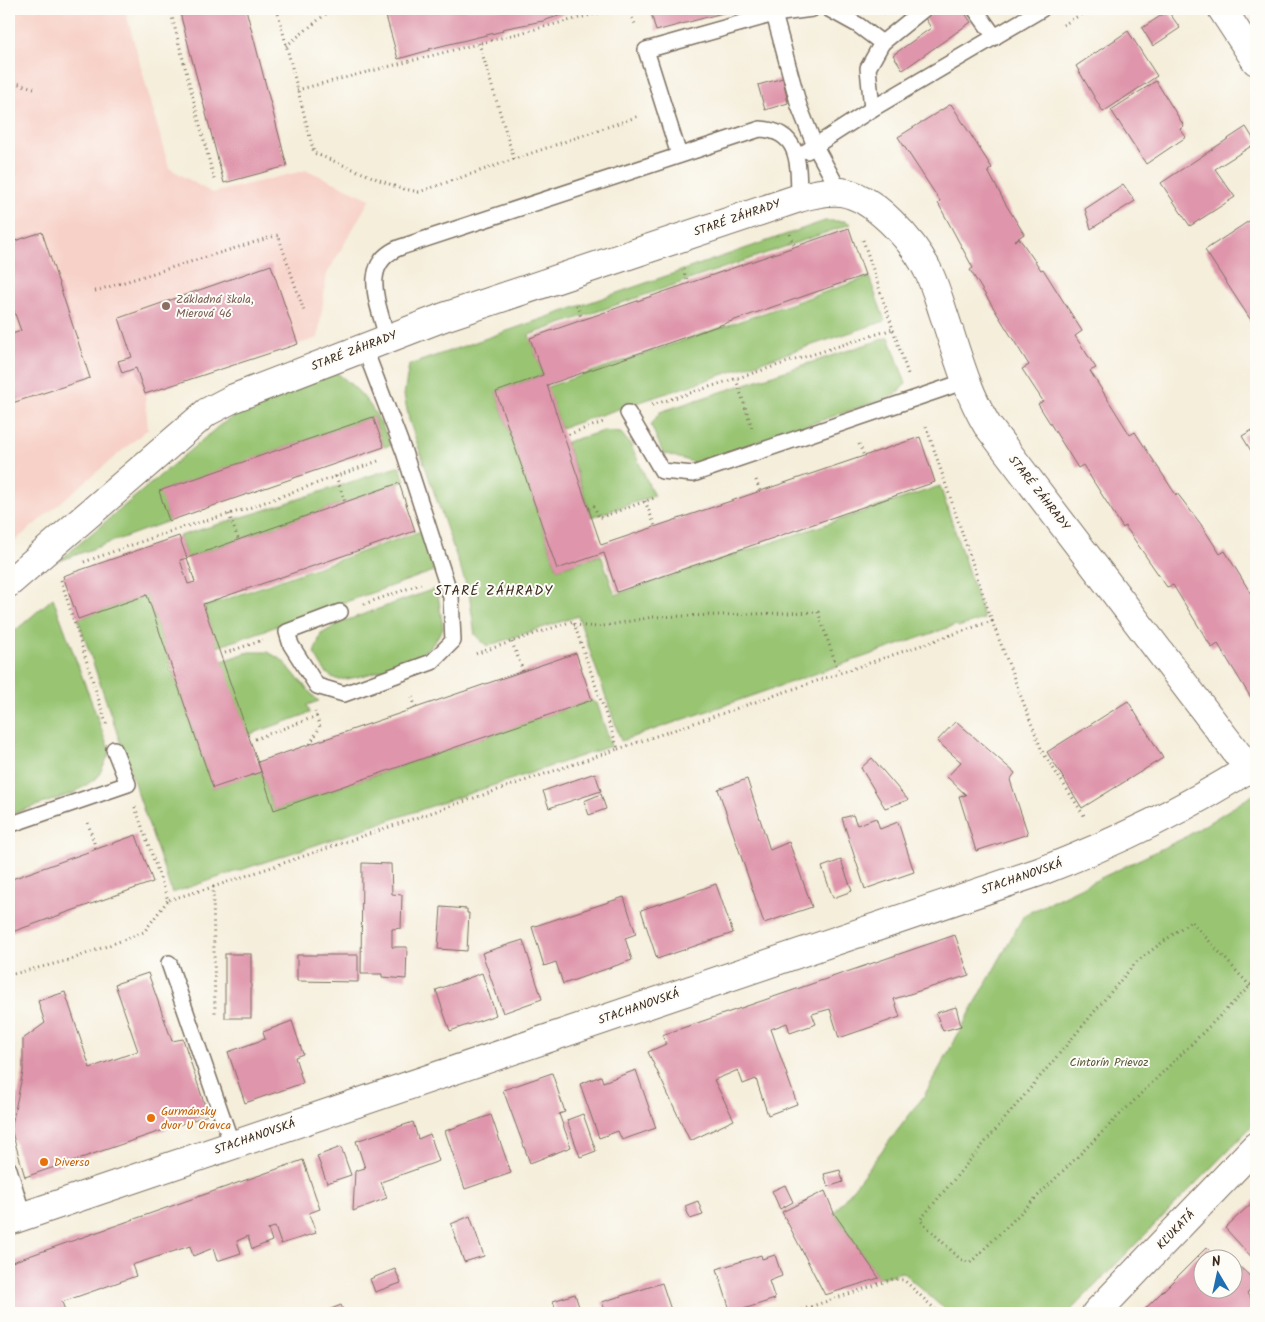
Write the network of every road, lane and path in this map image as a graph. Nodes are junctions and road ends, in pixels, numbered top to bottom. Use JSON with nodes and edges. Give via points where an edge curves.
{"nodes":[{"id":1,"x":170,"y":9,"type":"edge"},
{"id":2,"x":277,"y":9,"type":"edge"},
{"id":3,"x":332,"y":9,"type":"edge"},
{"id":4,"x":614,"y":9,"type":"edge"},
{"id":5,"x":812,"y":9,"type":"edge"},
{"id":6,"x":829,"y":9,"type":"edge"},
{"id":7,"x":924,"y":9,"type":"edge"},
{"id":8,"x":974,"y":9,"type":"edge"},
{"id":9,"x":1042,"y":9,"type":"edge"},
{"id":10,"x":1223,"y":9,"type":"edge"},
{"id":11,"x":774,"y":14,"type":"junction"},
{"id":12,"x":996,"y":37,"type":"junction"},
{"id":13,"x":882,"y":42,"type":"junction"},
{"id":14,"x":479,"y":43,"type":"junction"},
{"id":15,"x":286,"y":46,"type":"junction"},
{"id":16,"x":1256,"y":61,"type":"edge"},
{"id":17,"x":9,"y":81,"type":"edge"},
{"id":18,"x":34,"y":88,"type":"dead end"},
{"id":19,"x":297,"y":90,"type":"junction"},
{"id":20,"x":663,"y":108,"type":"junction"},
{"id":21,"x":872,"y":109,"type":"junction"},
{"id":22,"x":815,"y":146,"type":"junction"},
{"id":23,"x":679,"y":155,"type":"junction"},
{"id":24,"x":797,"y":157,"type":"junction"},
{"id":25,"x":514,"y":159,"type":"junction"},
{"id":26,"x":215,"y":183,"type":"dead end"},
{"id":27,"x":840,"y":192,"type":"junction"},
{"id":28,"x":799,"y":198,"type":"junction"},
{"id":29,"x":862,"y":238,"type":"dead end"},
{"id":30,"x":681,"y":264,"type":"dead end"},
{"id":31,"x":688,"y":283,"type":"dead end"},
{"id":32,"x":94,"y":291,"type":"dead end"},
{"id":33,"x":575,"y":300,"type":"dead end"},
{"id":34,"x":305,"y":314,"type":"dead end"},
{"id":35,"x":582,"y":320,"type":"dead end"},
{"id":36,"x":893,"y":329,"type":"junction"},
{"id":37,"x":376,"y":343,"type":"junction"},
{"id":38,"x":736,"y":379,"type":"junction"},
{"id":39,"x":966,"y":381,"type":"junction"},
{"id":40,"x":916,"y":397,"type":"junction"},
{"id":41,"x":628,"y":413,"type":"junction"},
{"id":42,"x":564,"y":436,"type":"dead end"},
{"id":43,"x":760,"y":451,"type":"junction"},
{"id":44,"x":404,"y":452,"type":"junction"},
{"id":45,"x":679,"y":473,"type":"junction"},
{"id":46,"x":336,"y":476,"type":"junction"},
{"id":47,"x":646,"y":501,"type":"junction"},
{"id":48,"x":345,"y":502,"type":"dead end"},
{"id":49,"x":589,"y":508,"type":"dead end"},
{"id":50,"x":229,"y":514,"type":"junction"},
{"id":51,"x":655,"y":526,"type":"dead end"},
{"id":52,"x":238,"y":540,"type":"dead end"},
{"id":53,"x":83,"y":562,"type":"dead end"},
{"id":54,"x":58,"y":572,"type":"dead end"},
{"id":55,"x":443,"y":576,"type":"junction"},
{"id":56,"x":9,"y":583,"type":"edge"},
{"id":57,"x":340,"y":612,"type":"joint"},
{"id":58,"x":992,"y":621,"type":"junction"},
{"id":59,"x":574,"y":625,"type":"junction"},
{"id":60,"x":288,"y":632,"type":"junction"},
{"id":61,"x":453,"y":641,"type":"junction"},
{"id":62,"x":512,"y":642,"type":"junction"},
{"id":63,"x":225,"y":653,"type":"dead end"},
{"id":64,"x":523,"y":671,"type":"dead end"},
{"id":65,"x":839,"y":674,"type":"junction"},
{"id":66,"x":317,"y":716,"type":"dead end"},
{"id":67,"x":255,"y":739,"type":"dead end"},
{"id":68,"x":114,"y":749,"type":"joint"},
{"id":69,"x":618,"y":749,"type":"junction"},
{"id":70,"x":1253,"y":767,"type":"edge"},
{"id":71,"x":128,"y":784,"type":"junction"},
{"id":72,"x":1085,"y":817,"type":"dead end"},
{"id":73,"x":9,"y":825,"type":"edge"},
{"id":74,"x":213,"y":887,"type":"junction"},
{"id":75,"x":168,"y":900,"type":"junction"},
{"id":76,"x":169,"y":963,"type":"dead end"},
{"id":77,"x":9,"y":975,"type":"edge"},
{"id":78,"x":1256,"y":979,"type":"edge"},
{"id":79,"x":1250,"y":986,"type":"junction"},
{"id":80,"x":215,"y":1020,"type":"dead end"},
{"id":81,"x":232,"y":1145,"type":"junction"},
{"id":82,"x":1256,"y":1146,"type":"edge"},
{"id":83,"x":9,"y":1169,"type":"edge"},
{"id":84,"x":16,"y":1219,"type":"edge"},
{"id":85,"x":792,"y":1313,"type":"edge"},
{"id":86,"x":938,"y":1313,"type":"edge"},
{"id":87,"x":1096,"y":1313,"type":"edge"}],
"edges":[{"from":1,"to":26,"type":"path"},
{"from":2,"to":15,"type":"path"},
{"from":3,"to":15,"type":"path"},
{"from":4,"to":14,"type":"path"},
{"from":5,"to":11,"type":"lane"},
{"from":6,"to":13,"type":"lane"},
{"from":7,"to":13,"type":"lane"},
{"from":8,"to":12,"type":"lane"},
{"from":9,"to":12,"type":"lane"},
{"from":10,"to":16,"type":"street"},
{"from":11,"to":20,"type":"lane","via":[[646,50]]},
{"from":11,"to":22,"type":"lane","via":[[799,106]]},
{"from":12,"to":21,"type":"lane"},
{"from":13,"to":21,"type":"lane","via":[[868,68]]},
{"from":14,"to":19,"type":"path"},
{"from":14,"to":25,"type":"path"},
{"from":15,"to":19,"type":"path"},
{"from":17,"to":18,"type":"path"},
{"from":19,"to":25,"type":"path","via":[[314,153],[398,188],[419,192]]},
{"from":20,"to":23,"type":"lane"},
{"from":20,"to":25,"type":"path"},
{"from":21,"to":22,"type":"lane"},
{"from":22,"to":24,"type":"lane"},
{"from":22,"to":27,"type":"lane"},
{"from":23,"to":24,"type":"lane","via":[[760,129],[783,137]]},
{"from":23,"to":37,"type":"lane","via":[[393,250],[380,262],[374,277]]},
{"from":24,"to":28,"type":"lane"},
{"from":27,"to":28,"type":"street","name":"STARÉ ZÁHRADY"},
{"from":27,"to":39,"type":"street","name":"STARÉ ZÁHRADY","via":[[880,212],[896,226],[920,257],[933,282]]},
{"from":28,"to":37,"type":"street","name":"STARÉ ZÁHRADY","via":[[444,317]]},
{"from":29,"to":36,"type":"path"},
{"from":30,"to":31,"type":"path"},
{"from":32,"to":34,"type":"path","via":[[278,235]]},
{"from":33,"to":35,"type":"path"},
{"from":36,"to":38,"type":"path"},
{"from":36,"to":40,"type":"path"},
{"from":37,"to":44,"type":"lane"},
{"from":37,"to":56,"type":"street","name":"STARÉ ZÁHRADY","via":[[234,398],[207,412]]},
{"from":38,"to":41,"type":"path"},
{"from":38,"to":43,"type":"path"},
{"from":39,"to":40,"type":"lane"},
{"from":39,"to":70,"type":"street","name":"STARÉ ZÁHRADY","via":[[987,426]]},
{"from":40,"to":43,"type":"lane"},
{"from":40,"to":58,"type":"path"},
{"from":41,"to":42,"type":"path"},
{"from":41,"to":45,"type":"lane","via":[[662,471]]},
{"from":43,"to":45,"type":"lane","via":[[693,474]]},
{"from":44,"to":46,"type":"path"},
{"from":44,"to":55,"type":"lane"},
{"from":45,"to":47,"type":"path","via":[[661,496]]},
{"from":46,"to":48,"type":"path"},
{"from":46,"to":50,"type":"path"},
{"from":47,"to":49,"type":"path","via":[[599,518],[594,506]]},
{"from":47,"to":51,"type":"path"},
{"from":50,"to":52,"type":"path"},
{"from":50,"to":53,"type":"path"},
{"from":54,"to":68,"type":"path"},
{"from":55,"to":57,"type":"path"},
{"from":55,"to":61,"type":"lane","via":[[451,597]]},
{"from":57,"to":60,"type":"lane"},
{"from":58,"to":65,"type":"path"},
{"from":58,"to":72,"type":"path","via":[[1042,751]]},
{"from":59,"to":62,"type":"path","via":[[573,621]]},
{"from":59,"to":65,"type":"path","via":[[598,627],[652,617],[818,612]]},
{"from":59,"to":69,"type":"path"},
{"from":60,"to":61,"type":"lane","via":[[291,645],[317,686],[344,694],[432,662]]},
{"from":60,"to":63,"type":"path"},
{"from":61,"to":62,"type":"path","via":[[473,655]]},
{"from":62,"to":64,"type":"path"},
{"from":65,"to":69,"type":"path"},
{"from":66,"to":67,"type":"path"},
{"from":68,"to":71,"type":"lane"},
{"from":69,"to":74,"type":"path"},
{"from":70,"to":81,"type":"street","name":"STACHANOVSKÁ","via":[[1134,832],[1039,872]]},
{"from":71,"to":73,"type":"lane"},
{"from":71,"to":75,"type":"path"},
{"from":74,"to":75,"type":"path"},
{"from":74,"to":80,"type":"path"},
{"from":75,"to":77,"type":"path","via":[[144,932],[70,960]]},
{"from":76,"to":81,"type":"lane"},
{"from":78,"to":79,"type":"path"},
{"from":79,"to":79,"type":"path","via":[[970,1263],[960,1259],[920,1220],[1136,962],[1191,921]]},
{"from":81,"to":84,"type":"street","name":"STACHANOVSKÁ"},
{"from":82,"to":87,"type":"street","name":"KĽUKATÁ"},
{"from":83,"to":84,"type":"lane"},
{"from":85,"to":86,"type":"path","via":[[892,1279],[904,1280]]}]}
